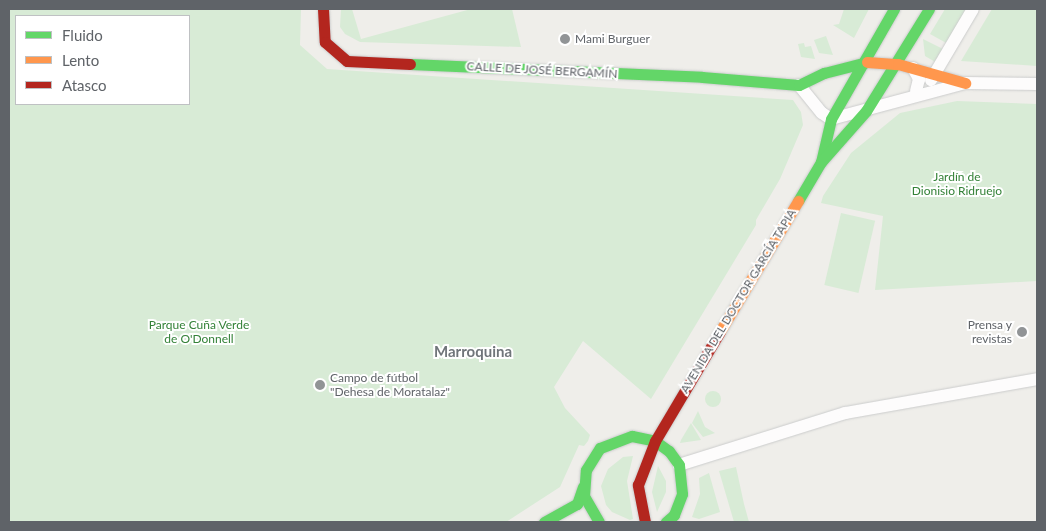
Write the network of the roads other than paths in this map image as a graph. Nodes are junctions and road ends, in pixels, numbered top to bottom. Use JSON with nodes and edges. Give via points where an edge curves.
{"nodes":[{"id":1,"x":322,"y":9,"type":"edge"},
{"id":2,"x":894,"y":9,"type":"edge"},
{"id":3,"x":929,"y":9,"type":"edge"},
{"id":4,"x":973,"y":9,"type":"edge"},
{"id":5,"x":863,"y":62,"type":"junction"},
{"id":6,"x":898,"y":64,"type":"junction"},
{"id":7,"x":913,"y":68,"type":"junction"},
{"id":8,"x":824,"y":73,"type":"junction"},
{"id":9,"x":936,"y":73,"type":"junction"},
{"id":10,"x":965,"y":83,"type":"junction"},
{"id":11,"x":1037,"y":84,"type":"edge"},
{"id":12,"x":799,"y":85,"type":"junction"},
{"id":13,"x":911,"y":94,"type":"junction"},
{"id":14,"x":813,"y":103,"type":"junction"},
{"id":15,"x":866,"y":111,"type":"junction"},
{"id":16,"x":831,"y":118,"type":"junction"},
{"id":17,"x":821,"y":162,"type":"junction"},
{"id":18,"x":1037,"y":379,"type":"edge"},
{"id":19,"x":655,"y":441,"type":"junction"},
{"id":20,"x":678,"y":465,"type":"junction"},
{"id":21,"x":583,"y":487,"type":"junction"},
{"id":22,"x":577,"y":504,"type":"junction"},
{"id":23,"x":589,"y":508,"type":"junction"},
{"id":24,"x":544,"y":522,"type":"edge"},
{"id":25,"x":599,"y":522,"type":"edge"},
{"id":26,"x":645,"y":522,"type":"edge"},
{"id":27,"x":666,"y":522,"type":"edge"}],
"edges":[{"from":1,"to":12,"type":"main road","name":"CALLE DE JOSÉ BERGAMÍN","via":[[325,42],[347,61],[702,77]]},
{"from":2,"to":5,"type":"main road","name":"AVENIDA DEL DOCTOR GARCÍA TAPIA"},
{"from":3,"to":6,"type":"main road","name":"AVENIDA DEL DOCTOR GARCÍA TAPIA"},
{"from":4,"to":9,"type":"street"},
{"from":5,"to":6,"type":"main road"},
{"from":5,"to":8,"type":"main road"},
{"from":5,"to":16,"type":"main road","name":"AVENIDA DEL DOCTOR GARCÍA TAPIA"},
{"from":6,"to":7,"type":"main road"},
{"from":6,"to":15,"type":"main road","name":"AVENIDA DEL DOCTOR GARCÍA TAPIA"},
{"from":7,"to":9,"type":"main road"},
{"from":7,"to":13,"type":"street","via":[[919,79]]},
{"from":8,"to":12,"type":"main road"},
{"from":8,"to":14,"type":"street","via":[[817,82]]},
{"from":9,"to":10,"type":"main road"},
{"from":9,"to":13,"type":"street"},
{"from":10,"to":11,"type":"street"},
{"from":10,"to":13,"type":"street"},
{"from":12,"to":14,"type":"street"},
{"from":13,"to":15,"type":"street"},
{"from":14,"to":16,"type":"street"},
{"from":15,"to":16,"type":"street"},
{"from":15,"to":17,"type":"main road","name":"AVENIDA DEL DOCTOR GARCÍA TAPIA"},
{"from":16,"to":17,"type":"main road","name":"AVENIDA DEL DOCTOR GARCÍA TAPIA"},
{"from":17,"to":19,"type":"main road","name":"AVENIDA DEL DOCTOR GARCÍA TAPIA"},
{"from":18,"to":20,"type":"street","via":[[845,413]]},
{"from":19,"to":20,"type":"main road","via":[[669,451]]},
{"from":19,"to":21,"type":"main road","via":[[644,437],[622,437],[600,448],[586,470]]},
{"from":19,"to":26,"type":"main road","name":"AVENIDA DEL DOCTOR GARCÍA TAPIA","via":[[638,485]]},
{"from":20,"to":27,"type":"main road","via":[[682,494],[674,515]]},
{"from":21,"to":22,"type":"main road"},
{"from":21,"to":23,"type":"main road"},
{"from":22,"to":23,"type":"main road"},
{"from":22,"to":24,"type":"main road"},
{"from":23,"to":25,"type":"main road"}]}
